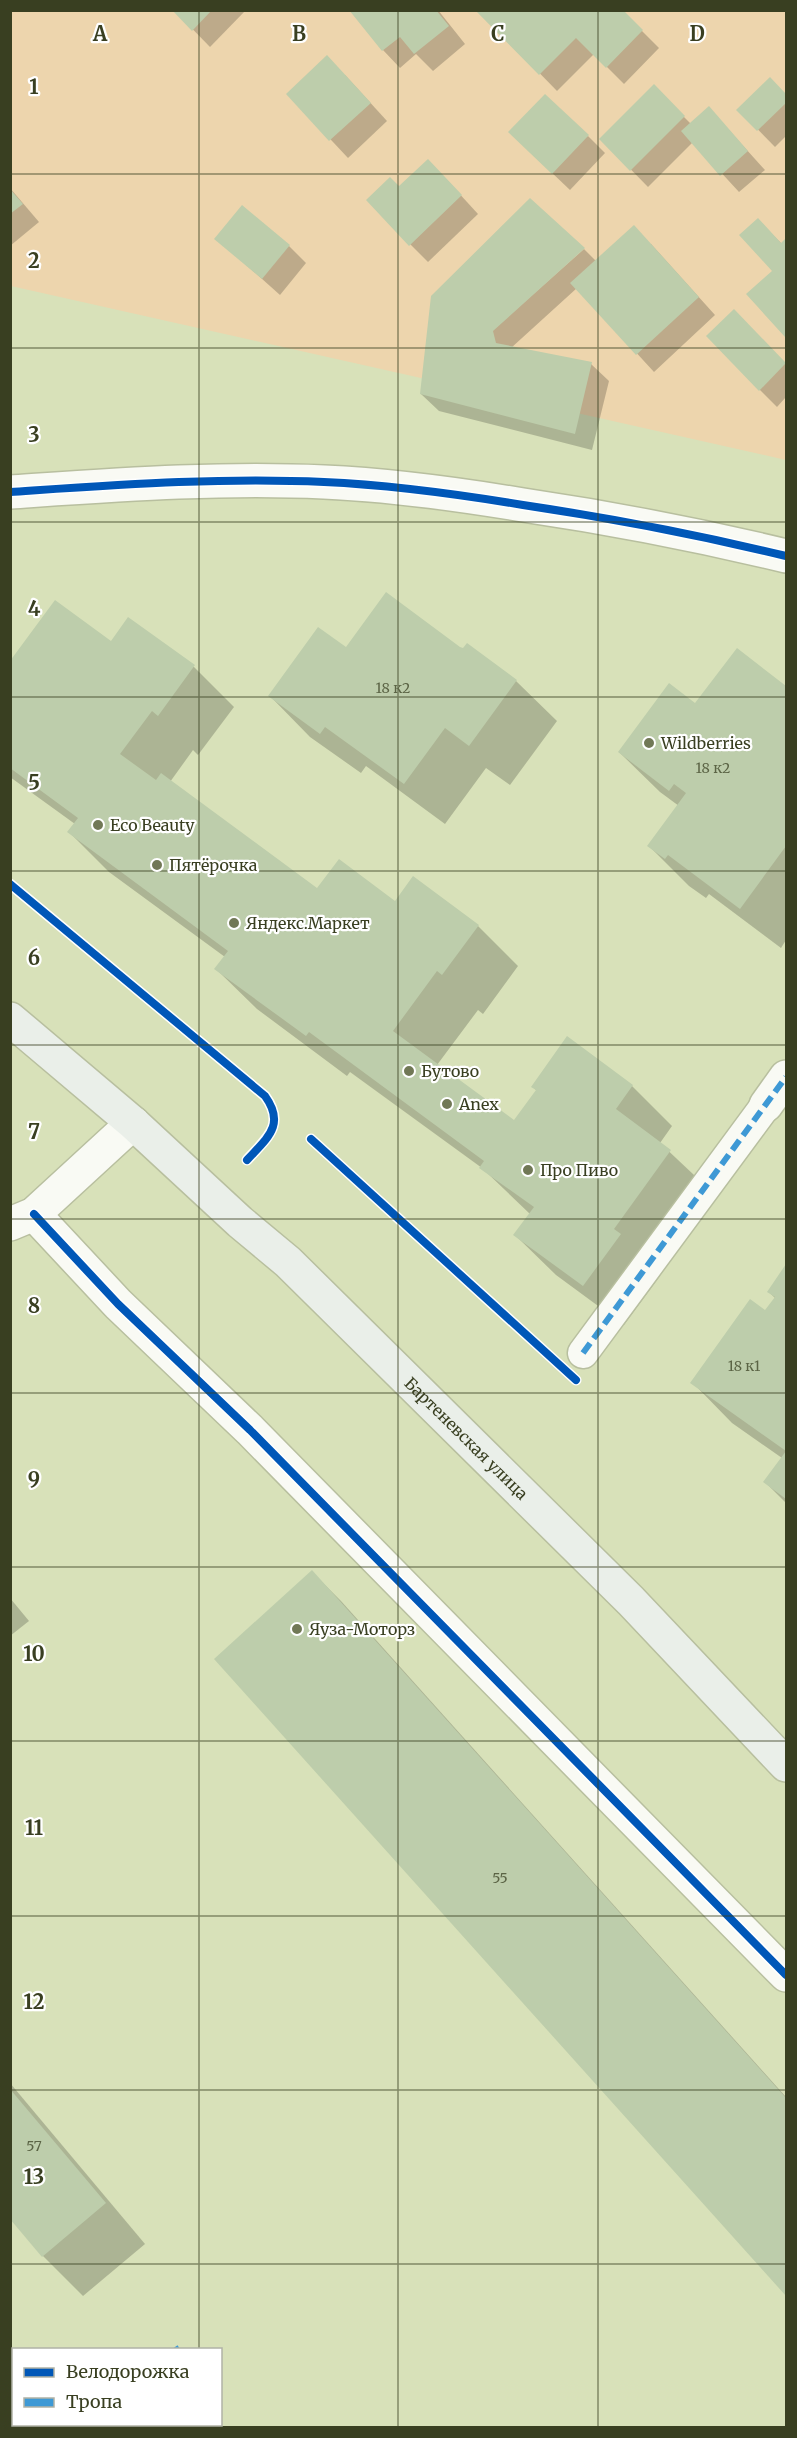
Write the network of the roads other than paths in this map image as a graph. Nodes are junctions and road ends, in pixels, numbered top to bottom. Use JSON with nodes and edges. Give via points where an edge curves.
{"nodes":[{"id":1,"x":10,"y":492,"type":"edge"},
{"id":2,"x":786,"y":556,"type":"edge"},
{"id":3,"x":10,"y":1019,"type":"edge"},
{"id":4,"x":786,"y":1077,"type":"edge"},
{"id":5,"x":766,"y":1105,"type":"joint"},
{"id":6,"x":133,"y":1123,"type":"junction"},
{"id":7,"x":22,"y":1219,"type":"edge"},
{"id":8,"x":584,"y":1353,"type":"dead end"},
{"id":9,"x":786,"y":1765,"type":"edge"},
{"id":10,"x":786,"y":1975,"type":"edge"}],
"edges":[{"from":1,"to":2,"type":"street","via":[[217,481],[419,488],[634,523]]},
{"from":3,"to":6,"type":"main road","name":"Бартеневская улица"},
{"from":4,"to":5,"type":"street"},
{"from":5,"to":8,"type":"street"},
{"from":6,"to":7,"type":"street"},
{"from":6,"to":9,"type":"main road","name":"Бартеневская улица","via":[[288,1262],[631,1601]]},
{"from":7,"to":10,"type":"street","via":[[250,1430]]}]}
